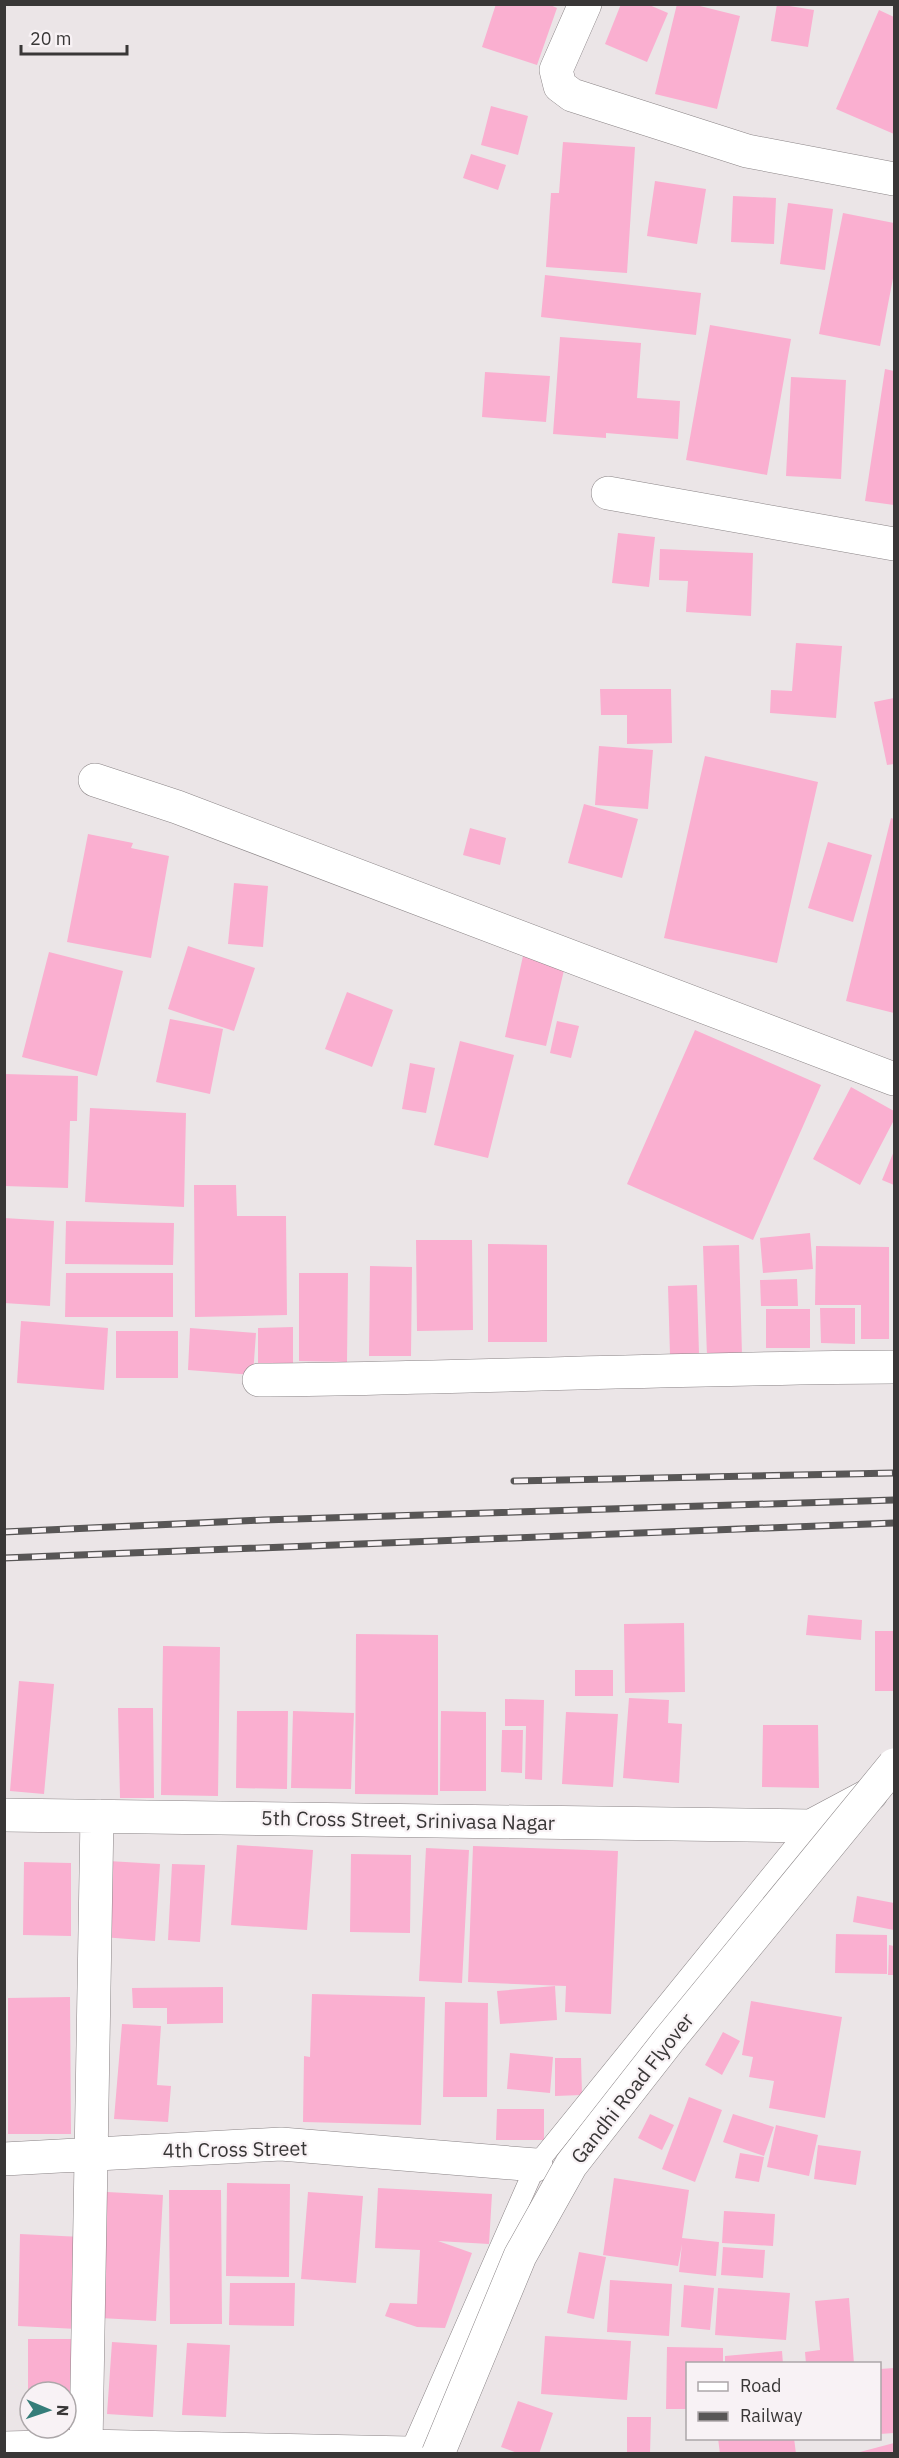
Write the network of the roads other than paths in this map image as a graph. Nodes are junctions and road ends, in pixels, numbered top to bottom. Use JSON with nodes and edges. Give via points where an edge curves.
{"nodes":[{"id":1,"x":585,"y":4,"type":"edge"},
{"id":2,"x":894,"y":179,"type":"edge"},
{"id":3,"x":608,"y":493,"type":"dead end"},
{"id":4,"x":894,"y":543,"type":"edge"},
{"id":5,"x":95,"y":780,"type":"dead end"},
{"id":6,"x":894,"y":1079,"type":"edge"},
{"id":7,"x":894,"y":1367,"type":"edge"},
{"id":8,"x":259,"y":1380,"type":"dead end"},
{"id":9,"x":894,"y":1765,"type":"edge"},
{"id":10,"x":894,"y":1781,"type":"edge"},
{"id":11,"x":4,"y":1815,"type":"edge"},
{"id":12,"x":97,"y":1816,"type":"junction"},
{"id":13,"x":811,"y":1826,"type":"junction"},
{"id":14,"x":90,"y":2155,"type":"junction"},
{"id":15,"x":4,"y":2159,"type":"edge"},
{"id":16,"x":536,"y":2165,"type":"junction"},
{"id":17,"x":86,"y":2446,"type":"junction"},
{"id":18,"x":4,"y":2448,"type":"edge"},
{"id":19,"x":409,"y":2453,"type":"edge"},
{"id":20,"x":438,"y":2454,"type":"edge"}],
"edges":[{"from":1,"to":2,"type":"street","via":[[556,70],[561,86],[572,95],[747,151]]},
{"from":3,"to":4,"type":"street"},
{"from":5,"to":6,"type":"street","via":[[188,811]]},
{"from":7,"to":8,"type":"street"},
{"from":9,"to":20,"type":"street","name":"Gandhi Road Flyover","bridge":true,"via":[[571,2165],[520,2256]]},
{"from":10,"to":13,"type":"street"},
{"from":11,"to":12,"type":"street","name":"5th Cross Street, Srinivasa Nagar"},
{"from":12,"to":13,"type":"street","name":"5th Cross Street, Srinivasa Nagar"},
{"from":12,"to":14,"type":"street"},
{"from":13,"to":16,"type":"lane"},
{"from":14,"to":15,"type":"street","name":"4th Cross Street"},
{"from":14,"to":16,"type":"street","name":"4th Cross Street","via":[[280,2145]]},
{"from":14,"to":17,"type":"street"},
{"from":16,"to":19,"type":"lane"},
{"from":17,"to":18,"type":"street"},
{"from":17,"to":19,"type":"street"}]}
